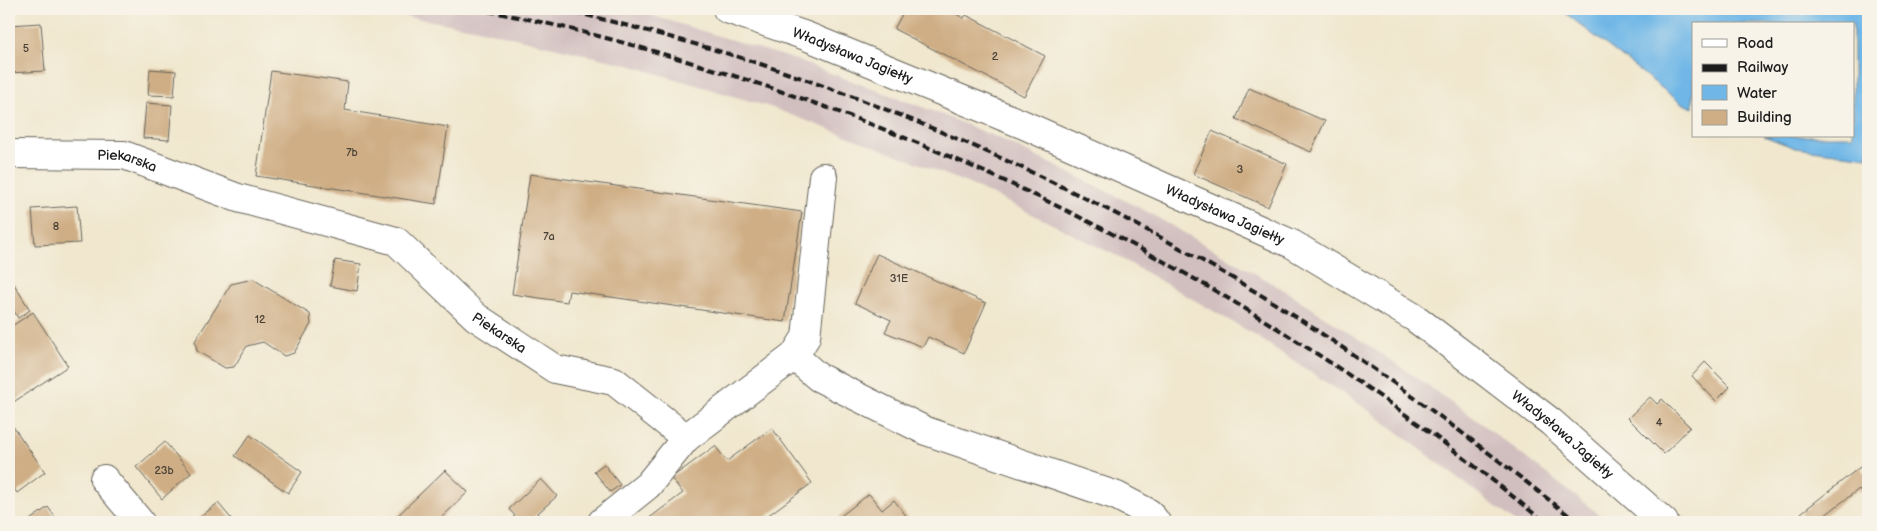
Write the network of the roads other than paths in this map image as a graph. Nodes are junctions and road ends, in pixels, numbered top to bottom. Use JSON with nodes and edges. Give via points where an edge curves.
{"nodes":[{"id":1,"x":727,"y":9,"type":"edge"},
{"id":2,"x":9,"y":154,"type":"edge"},
{"id":3,"x":823,"y":177,"type":"dead end"},
{"id":4,"x":794,"y":356,"type":"junction"},
{"id":5,"x":686,"y":438,"type":"junction"},
{"id":6,"x":104,"y":478,"type":"dead end"},
{"id":7,"x":140,"y":522,"type":"edge"},
{"id":8,"x":602,"y":522,"type":"edge"},
{"id":9,"x":1156,"y":522,"type":"edge"},
{"id":10,"x":1664,"y":522,"type":"edge"}],
"edges":[{"from":1,"to":10,"type":"street","name":"Władysława Jagiełły","via":[[806,36],[1022,124],[1292,244],[1414,318],[1551,422]]},
{"from":2,"to":5,"type":"street","name":"Piekarska","via":[[124,155],[238,198],[396,241],[476,317],[555,370],[614,381]]},
{"from":3,"to":4,"type":"street","via":[[806,338]]},
{"from":4,"to":5,"type":"street"},
{"from":4,"to":9,"type":"street","via":[[818,376],[926,431],[1117,496],[1149,513]]},
{"from":5,"to":8,"type":"street","via":[[648,484]]},
{"from":6,"to":7,"type":"street"}]}
